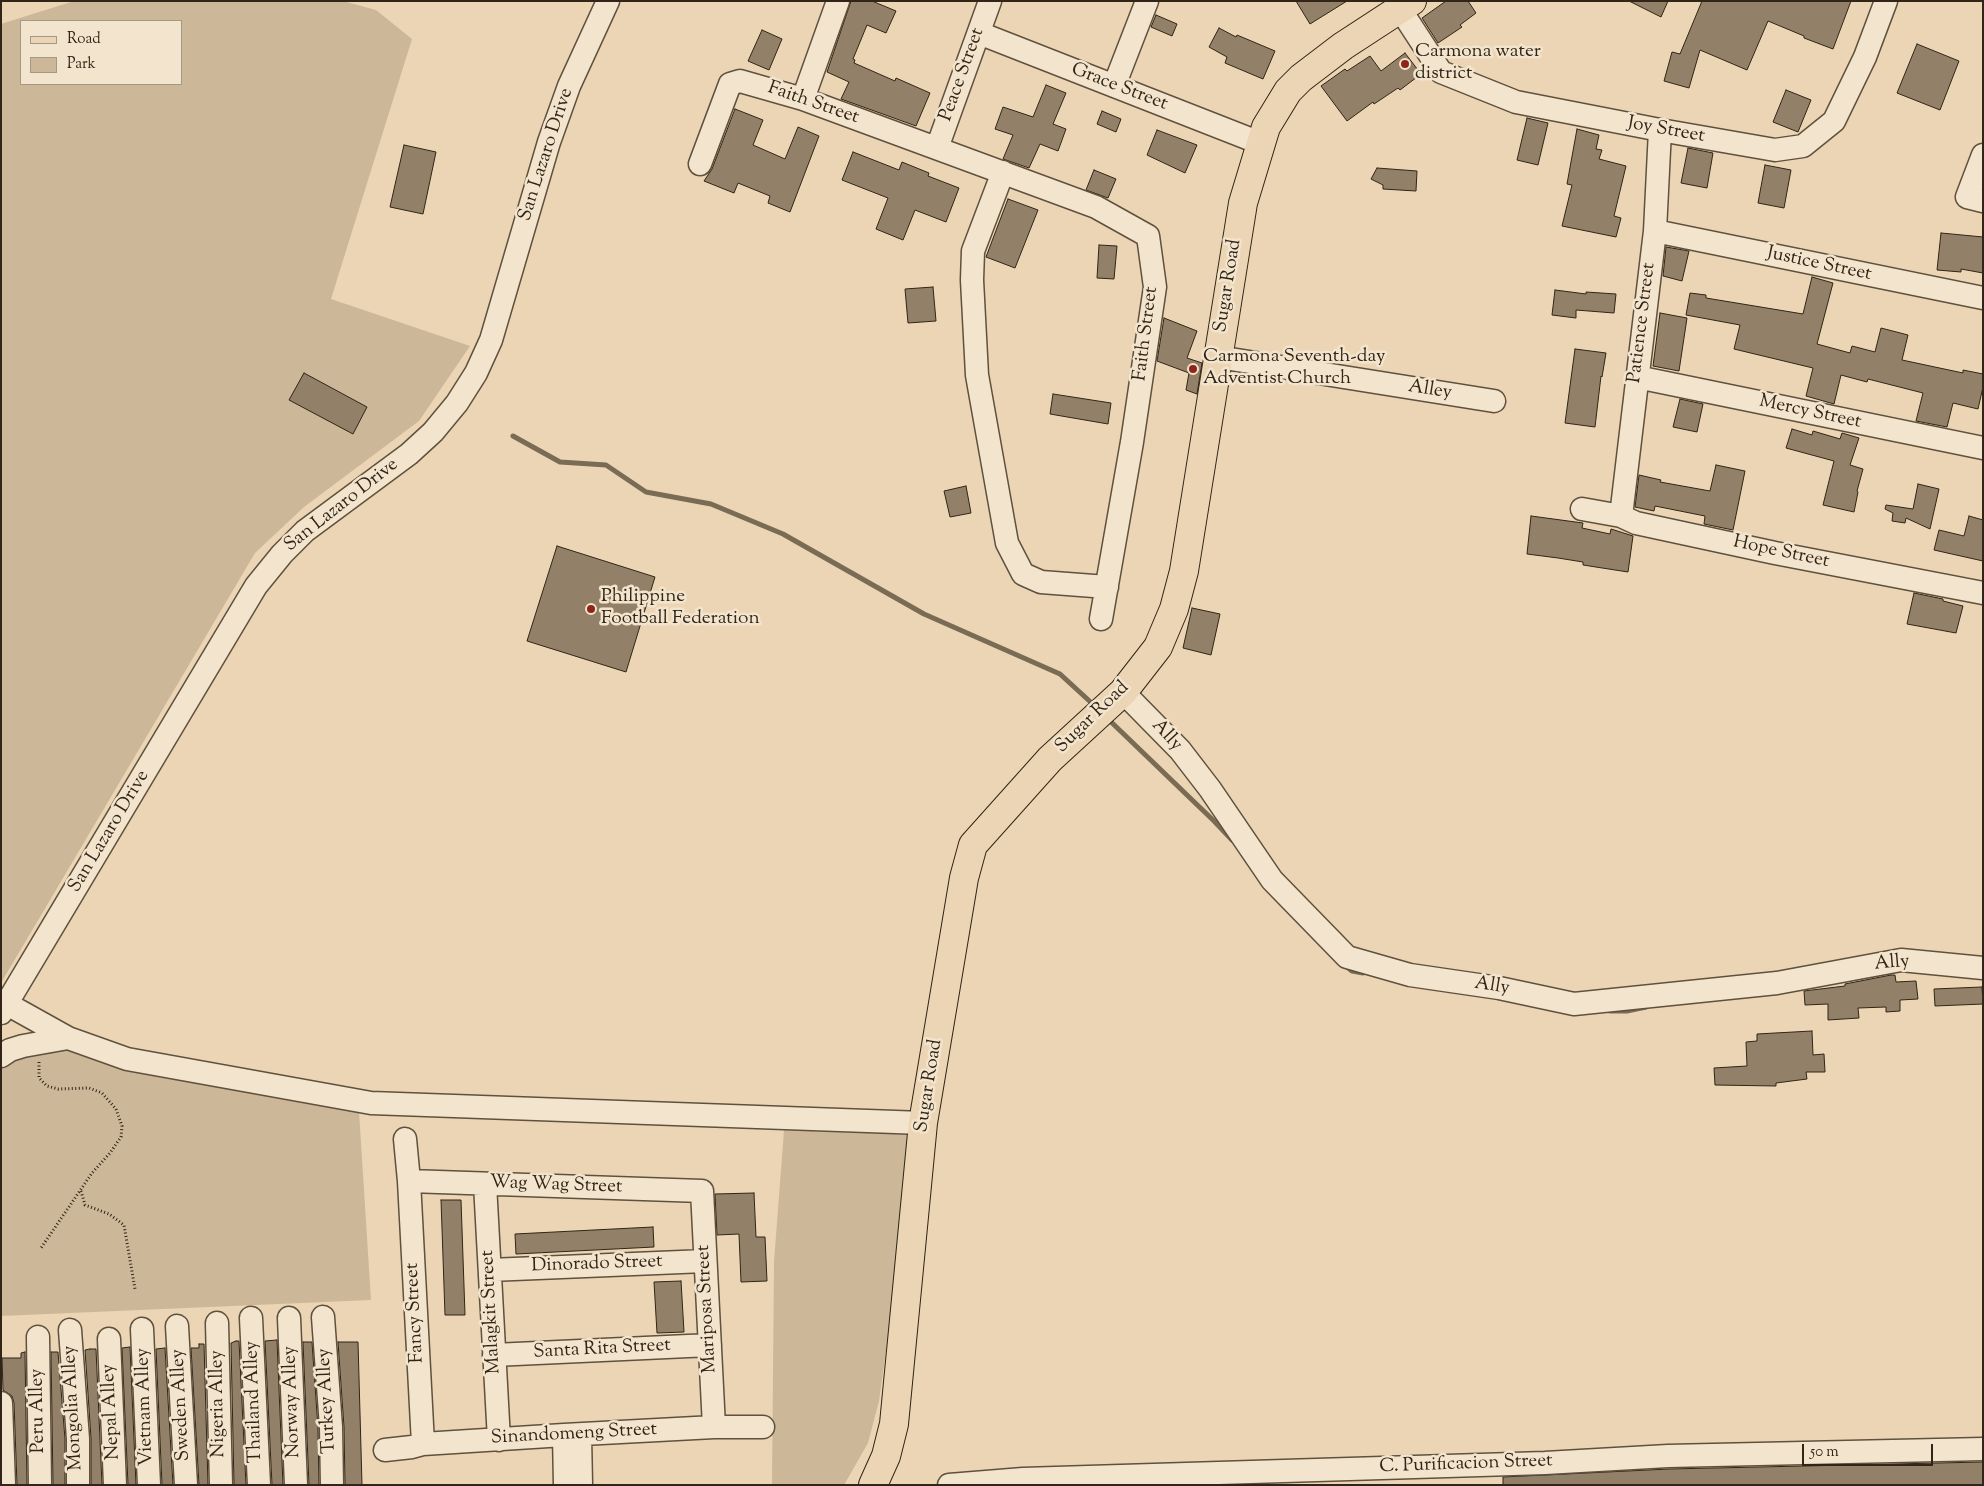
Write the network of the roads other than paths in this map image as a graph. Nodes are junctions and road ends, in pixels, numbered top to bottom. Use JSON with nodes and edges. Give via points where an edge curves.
{"nodes":[{"id":1,"x":608,"y":1,"type":"edge"},
{"id":2,"x":838,"y":1,"type":"edge"},
{"id":3,"x":990,"y":1,"type":"edge"},
{"id":4,"x":1147,"y":1,"type":"edge"},
{"id":5,"x":1886,"y":1,"type":"edge"},
{"id":6,"x":1406,"y":5,"type":"edge"},
{"id":7,"x":979,"y":33,"type":"junction"},
{"id":8,"x":1114,"y":86,"type":"junction"},
{"id":9,"x":803,"y":99,"type":"junction"},
{"id":10,"x":1660,"y":130,"type":"junction"},
{"id":11,"x":1260,"y":143,"type":"junction"},
{"id":12,"x":937,"y":148,"type":"junction"},
{"id":13,"x":1983,"y":155,"type":"edge"},
{"id":14,"x":700,"y":164,"type":"dead end"},
{"id":15,"x":1003,"y":172,"type":"junction"},
{"id":16,"x":1975,"y":199,"type":"edge"},
{"id":17,"x":1655,"y":231,"type":"junction"},
{"id":18,"x":1983,"y":298,"type":"edge"},
{"id":19,"x":1218,"y":357,"type":"junction"},
{"id":20,"x":1636,"y":377,"type":"junction"},
{"id":21,"x":1494,"y":401,"type":"dead end"},
{"id":22,"x":1983,"y":448,"type":"edge"},
{"id":23,"x":1582,"y":509,"type":"dead end"},
{"id":24,"x":1621,"y":516,"type":"junction"},
{"id":25,"x":1106,"y":587,"type":"junction"},
{"id":26,"x":1983,"y":593,"type":"edge"},
{"id":27,"x":1100,"y":619,"type":"dead end"},
{"id":28,"x":1123,"y":692,"type":"junction"},
{"id":29,"x":1983,"y":968,"type":"edge"},
{"id":30,"x":4,"y":1008,"type":"edge"},
{"id":31,"x":58,"y":1040,"type":"junction"},
{"id":32,"x":1,"y":1056,"type":"edge"},
{"id":33,"x":923,"y":1123,"type":"junction"},
{"id":34,"x":405,"y":1139,"type":"dead end"},
{"id":35,"x":409,"y":1181,"type":"junction"},
{"id":36,"x":485,"y":1184,"type":"junction"},
{"id":37,"x":702,"y":1190,"type":"joint"},
{"id":38,"x":705,"y":1261,"type":"junction"},
{"id":39,"x":490,"y":1270,"type":"junction"},
{"id":40,"x":322,"y":1317,"type":"dead end"},
{"id":41,"x":251,"y":1318,"type":"dead end"},
{"id":42,"x":289,"y":1318,"type":"dead end"},
{"id":43,"x":217,"y":1322,"type":"dead end"},
{"id":44,"x":177,"y":1326,"type":"dead end"},
{"id":45,"x":142,"y":1329,"type":"dead end"},
{"id":46,"x":70,"y":1330,"type":"dead end"},
{"id":47,"x":38,"y":1338,"type":"dead end"},
{"id":48,"x":109,"y":1339,"type":"dead end"},
{"id":49,"x":710,"y":1345,"type":"junction"},
{"id":50,"x":494,"y":1355,"type":"junction"},
{"id":51,"x":1,"y":1403,"type":"edge"},
{"id":52,"x":714,"y":1427,"type":"junction"},
{"id":53,"x":763,"y":1427,"type":"dead end"},
{"id":54,"x":572,"y":1435,"type":"junction"},
{"id":55,"x":499,"y":1440,"type":"junction"},
{"id":56,"x":424,"y":1444,"type":"junction"},
{"id":57,"x":1983,"y":1449,"type":"edge"},
{"id":58,"x":385,"y":1450,"type":"dead end"},
{"id":59,"x":573,"y":1481,"type":"edge"},
{"id":60,"x":4,"y":1485,"type":"edge"},
{"id":61,"x":40,"y":1485,"type":"edge"},
{"id":62,"x":78,"y":1485,"type":"edge"},
{"id":63,"x":115,"y":1485,"type":"edge"},
{"id":64,"x":149,"y":1485,"type":"edge"},
{"id":65,"x":186,"y":1485,"type":"edge"},
{"id":66,"x":221,"y":1485,"type":"edge"},
{"id":67,"x":259,"y":1485,"type":"edge"},
{"id":68,"x":296,"y":1485,"type":"edge"},
{"id":69,"x":332,"y":1485,"type":"edge"},
{"id":70,"x":873,"y":1485,"type":"edge"},
{"id":71,"x":950,"y":1485,"type":"edge"}],
"edges":[{"from":1,"to":30,"type":"street","name":"San Lazaro Drive","via":[[569,86],[549,142],[491,340],[476,373],[433,432],[305,531],[256,586]]},
{"from":2,"to":9,"type":"street"},
{"from":3,"to":7,"type":"street","name":"Peace Street"},
{"from":4,"to":8,"type":"street"},
{"from":5,"to":10,"type":"street","name":"Joy Street","via":[[1865,57],[1834,122],[1803,146],[1775,150]]},
{"from":6,"to":10,"type":"street","name":"Joy Street","via":[[1441,72],[1516,102]]},
{"from":6,"to":11,"type":"main road","name":"Sugar Road","via":[[1301,78],[1275,109]]},
{"from":7,"to":8,"type":"street","name":"Grace Street"},
{"from":7,"to":12,"type":"street","name":"Peace Street"},
{"from":8,"to":11,"type":"street","name":"Grace Street"},
{"from":9,"to":12,"type":"street","name":"Faith Street"},
{"from":9,"to":14,"type":"street","name":"Faith Street","via":[[740,80],[730,84]]},
{"from":10,"to":17,"type":"street","name":"Patience Street"},
{"from":11,"to":19,"type":"main road","name":"Sugar Road","via":[[1243,203]]},
{"from":12,"to":15,"type":"street","name":"Faith Street"},
{"from":13,"to":16,"type":"street"},
{"from":15,"to":25,"type":"street","via":[[973,251],[972,280],[977,375],[1007,543],[1023,574],[1041,582]]},
{"from":15,"to":25,"type":"street","name":"Faith Street","via":[[1096,207],[1148,236],[1155,288]]},
{"from":17,"to":18,"type":"street","name":"Justice Street"},
{"from":17,"to":20,"type":"street","name":"Patience Street"},
{"from":19,"to":21,"type":"street","name":"Alley"},
{"from":19,"to":28,"type":"main road","name":"Sugar Road","via":[[1184,571],[1174,609],[1158,647]]},
{"from":20,"to":22,"type":"street","name":"Mercy Street"},
{"from":20,"to":24,"type":"street","name":"Patience Street"},
{"from":23,"to":24,"type":"street","name":"Hope Street"},
{"from":24,"to":26,"type":"street","name":"Hope Street","via":[[1636,523],[1747,547]]},
{"from":25,"to":27,"type":"street","name":"Faith Street"},
{"from":28,"to":29,"type":"street","name":"Ally","via":[[1180,750],[1272,880],[1347,957],[1410,975],[1499,988],[1574,1004],[1777,983],[1901,960]]},
{"from":28,"to":33,"type":"main road","name":"Sugar Road","via":[[1050,759],[973,845],[964,878]]},
{"from":30,"to":31,"type":"street"},
{"from":31,"to":32,"type":"street","via":[[10,1050]]},
{"from":31,"to":33,"type":"street","via":[[127,1059],[371,1103]]},
{"from":33,"to":70,"type":"main road","name":"Sugar Road","via":[[894,1424],[886,1456]]},
{"from":34,"to":35,"type":"street","name":"Fancy Street"},
{"from":35,"to":36,"type":"street","name":"Wag Wag Street"},
{"from":35,"to":56,"type":"street","name":"Fancy Street"},
{"from":36,"to":37,"type":"street","name":"Wag Wag Street"},
{"from":36,"to":39,"type":"street","name":"Malagkit Street"},
{"from":37,"to":38,"type":"street","name":"Mariposa Street"},
{"from":38,"to":39,"type":"street","name":"Dinorado Street"},
{"from":38,"to":49,"type":"street","name":"Mariposa Street"},
{"from":39,"to":50,"type":"street","name":"Malagkit Street"},
{"from":40,"to":69,"type":"street","name":"Turkey Alley"},
{"from":41,"to":67,"type":"street","name":"Thailand Alley"},
{"from":42,"to":68,"type":"street","name":"Norway Alley"},
{"from":43,"to":66,"type":"street","name":"Nigeria Alley"},
{"from":44,"to":65,"type":"street","name":"Sweden Alley"},
{"from":45,"to":64,"type":"street","name":"Vietnam Alley"},
{"from":46,"to":62,"type":"street","name":"Mongolia Alley"},
{"from":47,"to":61,"type":"street","name":"Peru Alley"},
{"from":48,"to":63,"type":"street","name":"Nepal Alley"},
{"from":49,"to":50,"type":"street","name":"Santa Rita Street"},
{"from":49,"to":52,"type":"street","name":"Mariposa Street"},
{"from":50,"to":55,"type":"street","name":"Malagkit Street"},
{"from":51,"to":60,"type":"street"},
{"from":52,"to":53,"type":"street","name":"Sinandomeng Street"},
{"from":52,"to":54,"type":"street","name":"Sinandomeng Street"},
{"from":54,"to":55,"type":"street","name":"Sinandomeng Street"},
{"from":54,"to":59,"type":"street"},
{"from":55,"to":56,"type":"street","name":"Sinandomeng Street"},
{"from":56,"to":58,"type":"street","name":"Sinandomeng Street"},
{"from":57,"to":71,"type":"street","name":"C. Purificacion Street","via":[[1668,1456],[1023,1479]]}]}
